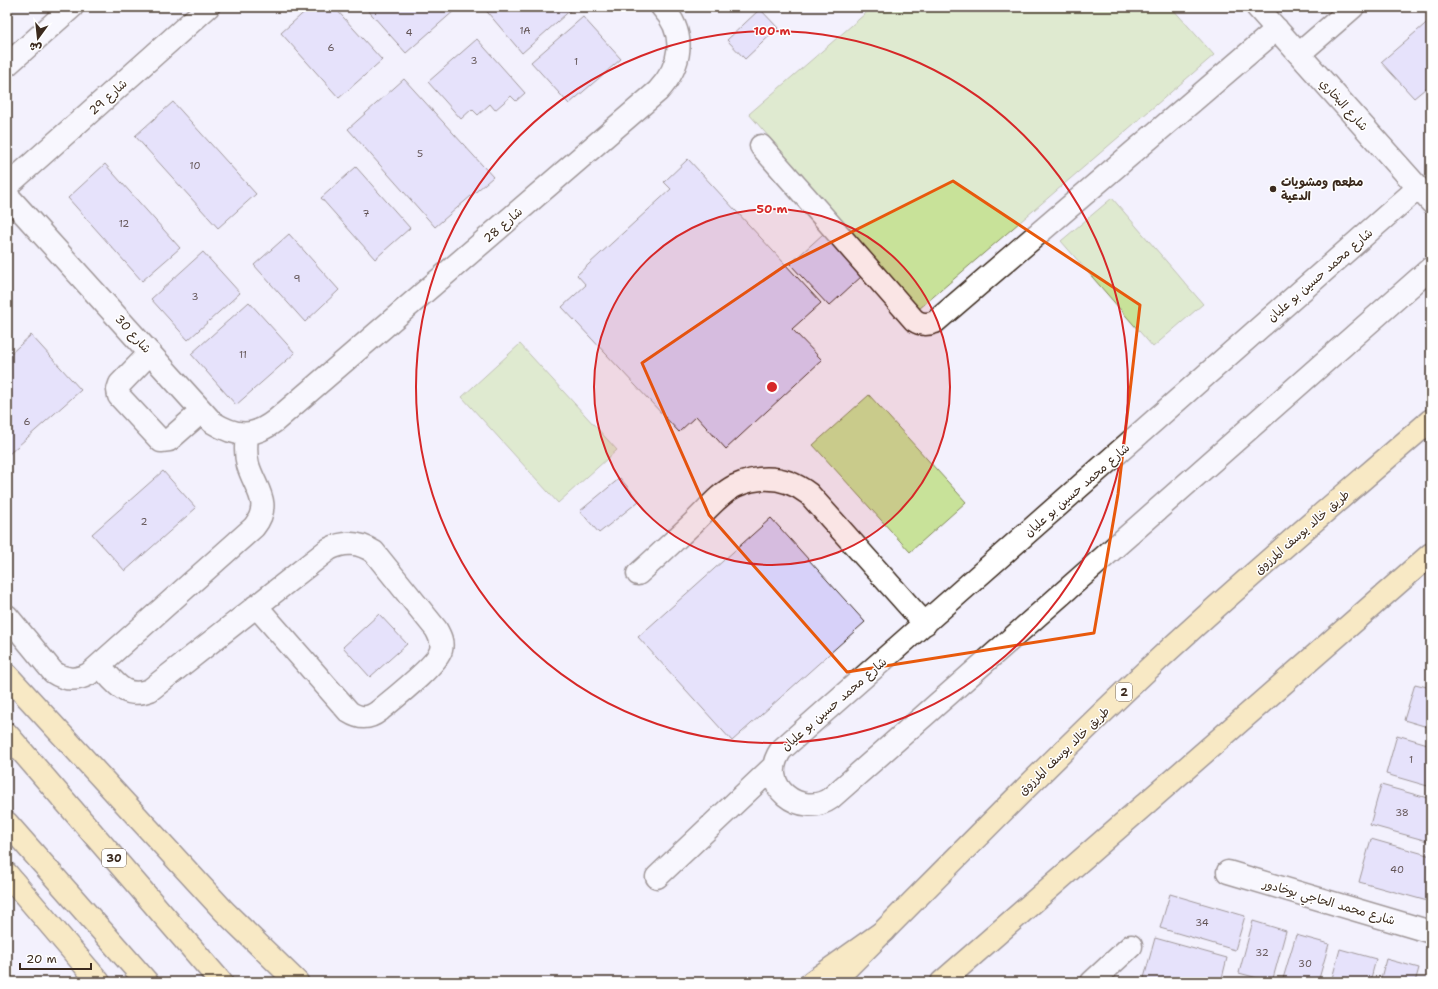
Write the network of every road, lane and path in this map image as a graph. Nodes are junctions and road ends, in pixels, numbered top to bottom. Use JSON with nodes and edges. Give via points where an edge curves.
{"nodes":[{"id":1,"x":72,"y":7,"type":"edge"},
{"id":2,"x":208,"y":7,"type":"edge"},
{"id":3,"x":1257,"y":7,"type":"edge"},
{"id":4,"x":1353,"y":7,"type":"edge"},
{"id":5,"x":667,"y":9,"type":"edge"},
{"id":6,"x":1277,"y":30,"type":"junction"},
{"id":7,"x":1299,"y":54,"type":"junction"},
{"id":8,"x":7,"y":65,"type":"edge"},
{"id":9,"x":761,"y":146,"type":"dead end"},
{"id":10,"x":7,"y":186,"type":"edge"},
{"id":11,"x":7,"y":195,"type":"edge"},
{"id":12,"x":1425,"y":195,"type":"edge"},
{"id":13,"x":1431,"y":268,"type":"edge"},
{"id":14,"x":150,"y":353,"type":"junction"},
{"id":15,"x":202,"y":411,"type":"junction"},
{"id":16,"x":1431,"y":420,"type":"edge"},
{"id":17,"x":275,"y":421,"type":"joint"},
{"id":18,"x":247,"y":434,"type":"junction"},
{"id":19,"x":1431,"y":554,"type":"edge"},
{"id":20,"x":638,"y":574,"type":"dead end"},
{"id":21,"x":256,"y":606,"type":"junction"},
{"id":22,"x":7,"y":616,"type":"edge"},
{"id":23,"x":925,"y":624,"type":"junction"},
{"id":24,"x":99,"y":665,"type":"junction"},
{"id":25,"x":7,"y":675,"type":"edge"},
{"id":26,"x":7,"y":734,"type":"edge"},
{"id":27,"x":773,"y":767,"type":"junction"},
{"id":28,"x":7,"y":823,"type":"edge"},
{"id":29,"x":1228,"y":872,"type":"dead end"},
{"id":30,"x":7,"y":874,"type":"edge"},
{"id":31,"x":657,"y":876,"type":"dead end"},
{"id":32,"x":884,"y":931,"type":"junction"},
{"id":33,"x":1431,"y":932,"type":"edge"},
{"id":34,"x":1131,"y":946,"type":"dead end"},
{"id":35,"x":99,"y":982,"type":"edge"},
{"id":36,"x":147,"y":982,"type":"edge"},
{"id":37,"x":220,"y":982,"type":"edge"},
{"id":38,"x":297,"y":982,"type":"edge"},
{"id":39,"x":812,"y":982,"type":"edge"},
{"id":40,"x":833,"y":982,"type":"edge"},
{"id":41,"x":942,"y":982,"type":"edge"},
{"id":42,"x":1092,"y":982,"type":"edge"}],
"edges":[{"from":1,"to":8,"type":"street"},
{"from":2,"to":10,"type":"street","name":"شارع 29"},
{"from":3,"to":6,"type":"street","name":"شارع البخاري"},
{"from":4,"to":7,"type":"street"},
{"from":5,"to":17,"type":"street","name":"شارع 28","via":[[678,37],[679,49],[677,62],[658,91]]},
{"from":6,"to":7,"type":"street","name":"شارع البخاري"},
{"from":6,"to":9,"type":"street","via":[[935,322],[929,324],[914,320]]},
{"from":7,"to":12,"type":"street","name":"شارع البخاري"},
{"from":11,"to":14,"type":"street","name":"شارع 30"},
{"from":12,"to":23,"type":"street","name":"شارع محمد حسين بو عليان"},
{"from":13,"to":27,"type":"street","via":[[831,798],[812,805],[794,800],[778,788],[773,779]]},
{"from":14,"to":15,"type":"street","name":"شارع 30"},
{"from":14,"to":15,"type":"street","via":[[120,384],[119,396],[161,440],[170,440]]},
{"from":15,"to":18,"type":"street","name":"شارع 30","via":[[220,427],[237,434]]},
{"from":16,"to":32,"type":"main road","name":"طريق خالد يوسف المرزوق","number":"2","via":[[1240,585],[1153,665]]},
{"from":17,"to":18,"type":"street","name":"شارع 30","via":[[265,429]]},
{"from":18,"to":24,"type":"street","via":[[248,464],[262,501],[260,520]]},
{"from":19,"to":41,"type":"main road"},
{"from":20,"to":23,"type":"street","via":[[735,487],[758,479],[778,479],[796,484],[809,494]]},
{"from":21,"to":21,"type":"street","via":[[329,549],[338,544],[357,544],[374,552],[436,629],[442,642],[441,650],[434,662],[379,711],[374,715],[360,718],[349,712]]},
{"from":21,"to":24,"type":"street","via":[[150,690],[133,694],[120,688]]},
{"from":22,"to":24,"type":"street","via":[[53,672],[60,676],[67,679],[82,678]]},
{"from":23,"to":27,"type":"street","name":"شارع محمد حسين بو عليان","via":[[781,750],[775,758]]},
{"from":25,"to":38,"type":"main road","via":[[224,911]]},
{"from":26,"to":37,"type":"main road","number":"30"},
{"from":27,"to":31,"type":"street"},
{"from":28,"to":36,"type":"main road"},
{"from":29,"to":33,"type":"street","name":"شارع محمد الحاجي بوخادور"},
{"from":30,"to":35,"type":"main road"},
{"from":32,"to":39,"type":"main road"},
{"from":32,"to":40,"type":"main road","name":"طريق خالد يوسف المرزوق","number":"2"},
{"from":34,"to":42,"type":"street"}]}
